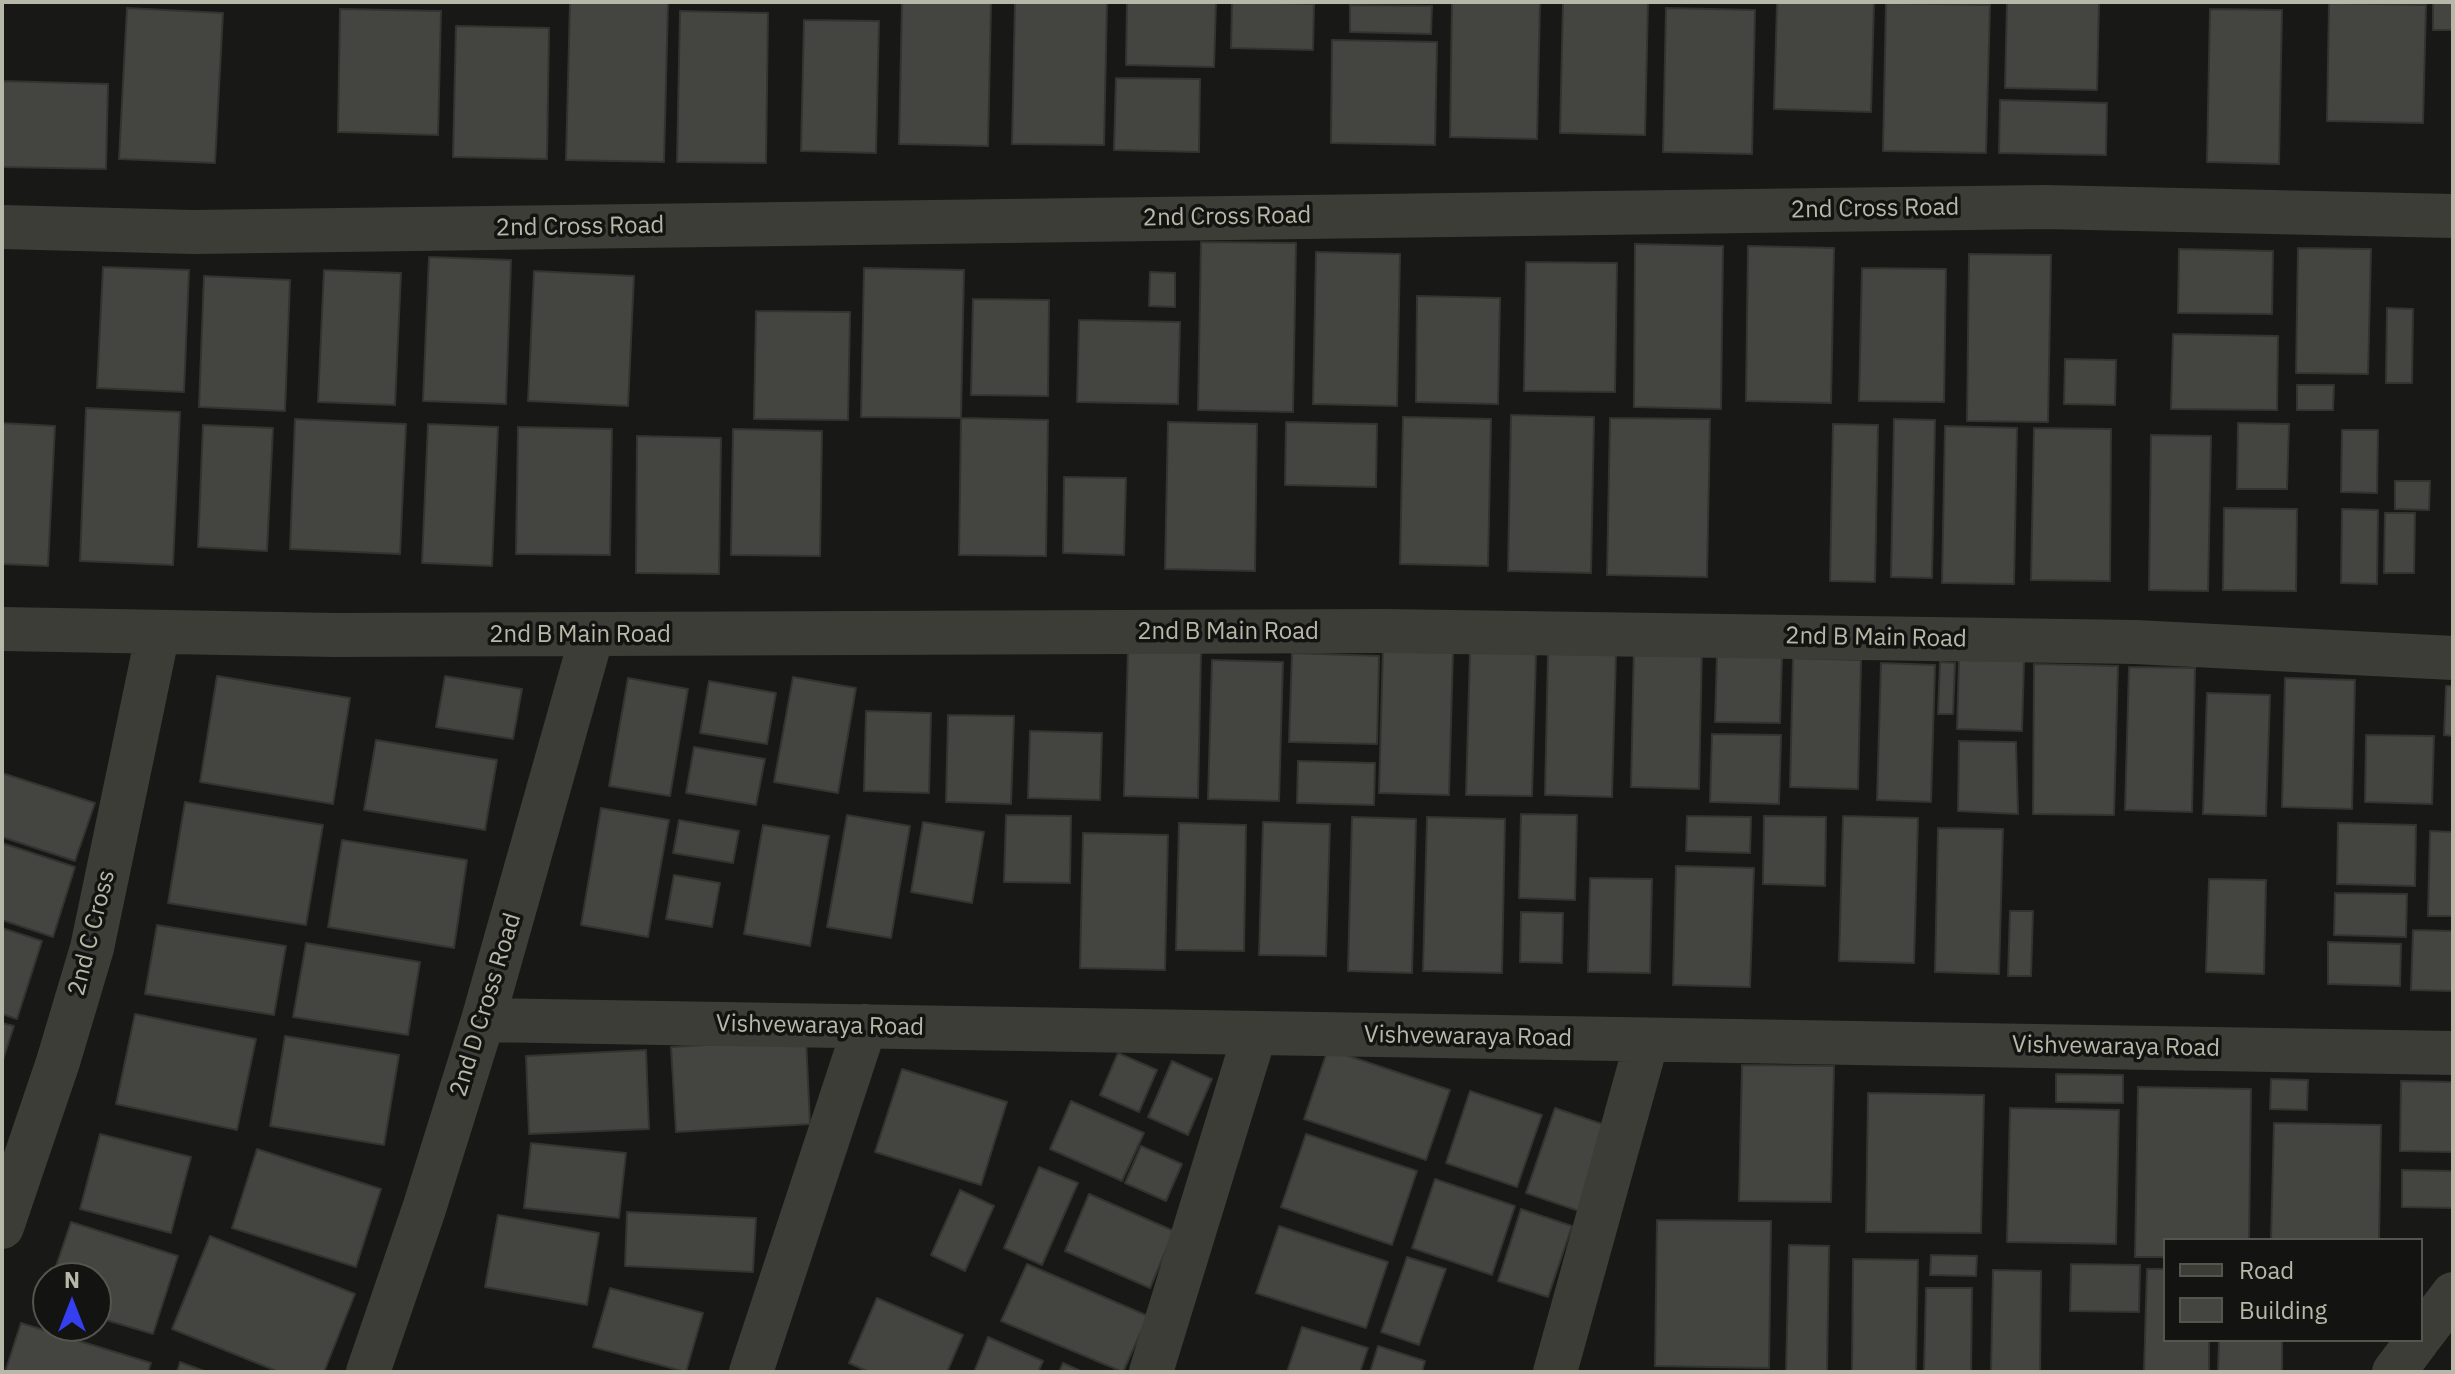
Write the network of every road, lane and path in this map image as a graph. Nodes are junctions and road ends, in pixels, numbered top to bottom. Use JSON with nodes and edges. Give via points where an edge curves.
{"nodes":[{"id":1,"x":2453,"y":216,"type":"edge"},
{"id":2,"x":2,"y":227,"type":"edge"},
{"id":3,"x":2,"y":629,"type":"edge"},
{"id":4,"x":158,"y":632,"type":"junction"},
{"id":5,"x":592,"y":635,"type":"junction"},
{"id":6,"x":2453,"y":658,"type":"edge"},
{"id":7,"x":483,"y":1020,"type":"junction"},
{"id":8,"x":865,"y":1026,"type":"junction"},
{"id":9,"x":1255,"y":1033,"type":"junction"},
{"id":10,"x":1647,"y":1040,"type":"junction"},
{"id":11,"x":2453,"y":1053,"type":"edge"},
{"id":12,"x":2,"y":1227,"type":"edge"},
{"id":13,"x":2453,"y":1294,"type":"edge"},
{"id":14,"x":2423,"y":1334,"type":"edge"},
{"id":15,"x":2417,"y":1342,"type":"edge"},
{"id":16,"x":368,"y":1372,"type":"edge"},
{"id":17,"x":751,"y":1372,"type":"edge"},
{"id":18,"x":1151,"y":1372,"type":"edge"},
{"id":19,"x":1555,"y":1372,"type":"edge"},
{"id":20,"x":2394,"y":1372,"type":"edge"}],
"edges":[{"from":1,"to":2,"type":"street","name":"2nd Cross Road","via":[[2044,207],[193,232]]},
{"from":3,"to":4,"type":"street","name":"2nd B Main Road"},
{"from":4,"to":5,"type":"street","name":"2nd B Main Road"},
{"from":4,"to":12,"type":"street","name":"2nd C Cross","via":[[92,948]]},
{"from":5,"to":6,"type":"street","name":"2nd B Main Road","via":[[1400,631],[2135,642]]},
{"from":5,"to":7,"type":"street","name":"2nd D Cross Road"},
{"from":7,"to":8,"type":"street","name":"Vishvewaraya Road"},
{"from":7,"to":16,"type":"street","name":"2nd D Cross Road"},
{"from":8,"to":9,"type":"street","name":"Vishvewaraya Road"},
{"from":8,"to":17,"type":"street"},
{"from":9,"to":10,"type":"street","name":"Vishvewaraya Road"},
{"from":9,"to":18,"type":"street"},
{"from":10,"to":11,"type":"street","name":"Vishvewaraya Road"},
{"from":10,"to":19,"type":"street"},
{"from":13,"to":14,"type":"street"},
{"from":15,"to":20,"type":"street"}]}
